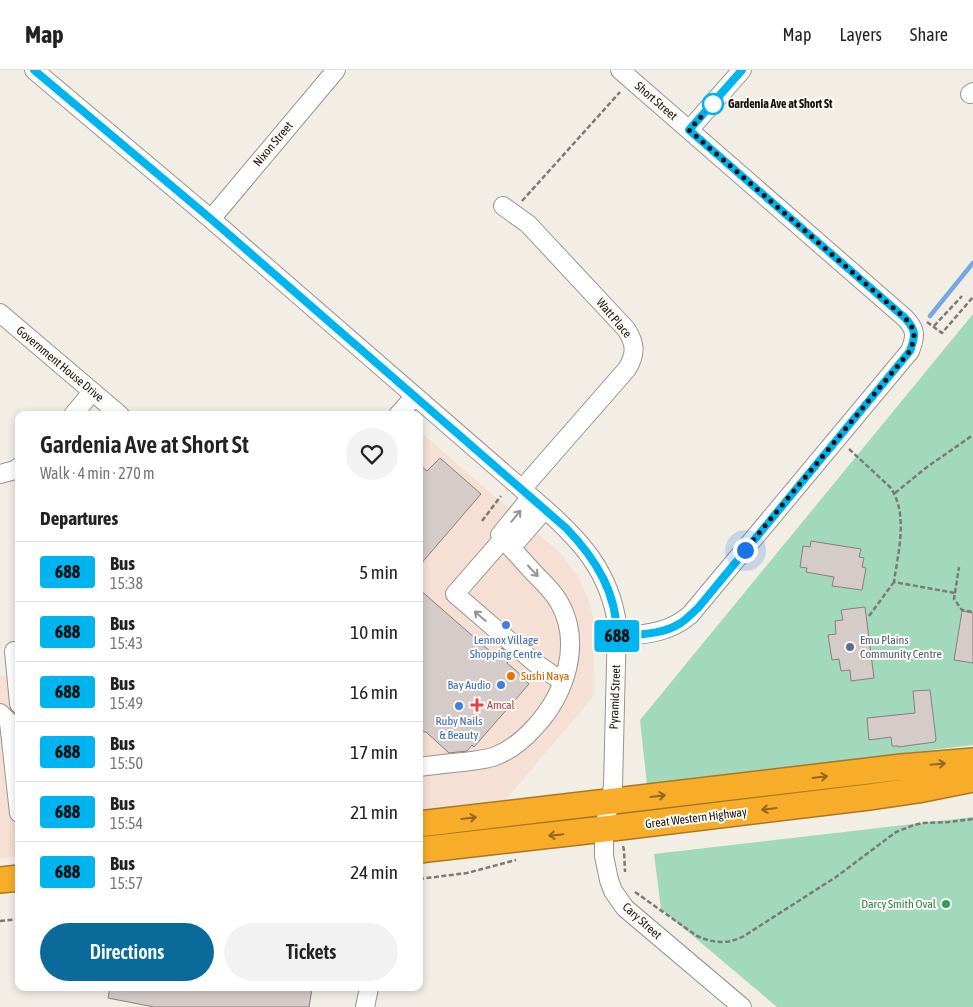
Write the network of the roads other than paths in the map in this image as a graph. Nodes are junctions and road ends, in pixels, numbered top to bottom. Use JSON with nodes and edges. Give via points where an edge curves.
{"nodes":[{"id":1,"x":35,"y":70,"type":"edge"},
{"id":2,"x":336,"y":70,"type":"edge"},
{"id":3,"x":742,"y":70,"type":"edge"},
{"id":4,"x":625,"y":75,"type":"edge"},
{"id":5,"x":689,"y":130,"type":"junction"},
{"id":6,"x":507,"y":210,"type":"road end"},
{"id":7,"x":211,"y":219,"type":"junction"},
{"id":8,"x":0,"y":313,"type":"edge"},
{"id":9,"x":92,"y":392,"type":"junction"},
{"id":10,"x":415,"y":396,"type":"junction"},
{"id":11,"x":76,"y":411,"type":"edge"},
{"id":12,"x":115,"y":411,"type":"edge"},
{"id":13,"x":402,"y":411,"type":"edge"},
{"id":14,"x":15,"y":468,"type":"edge"},
{"id":15,"x":0,"y":474,"type":"edge"},
{"id":16,"x":527,"y":493,"type":"junction"},
{"id":17,"x":545,"y":509,"type":"junction"},
{"id":18,"x":505,"y":541,"type":"junction"},
{"id":19,"x":617,"y":637,"type":"junction"},
{"id":20,"x":11,"y":651,"type":"edge"},
{"id":21,"x":15,"y":678,"type":"edge"},
{"id":22,"x":563,"y":682,"type":"junction"},
{"id":23,"x":9,"y":715,"type":"edge"},
{"id":24,"x":973,"y":761,"type":"edge"},
{"id":25,"x":423,"y":767,"type":"edge"},
{"id":26,"x":15,"y":774,"type":"edge"},
{"id":27,"x":973,"y":779,"type":"edge"},
{"id":28,"x":610,"y":802,"type":"junction"},
{"id":29,"x":423,"y":824,"type":"edge"},
{"id":30,"x":612,"y":837,"type":"junction"},
{"id":31,"x":423,"y":850,"type":"edge"},
{"id":32,"x":15,"y":878,"type":"edge"},
{"id":33,"x":0,"y":880,"type":"edge"},
{"id":34,"x":368,"y":991,"type":"edge"},
{"id":35,"x":365,"y":1007,"type":"edge"},
{"id":36,"x":742,"y":1007,"type":"edge"}],
"edges":[{"from":1,"to":7,"type":"street","name":"Pyramid Street"},
{"from":2,"to":7,"type":"street","name":"Nixon Street"},
{"from":3,"to":5,"type":"street"},
{"from":4,"to":5,"type":"street","name":"Short Street"},
{"from":5,"to":19,"type":"street","name":"Short Street","via":[[905,318],[912,325],[913,343],[910,351],[694,612],[681,623],[659,632]]},
{"from":6,"to":16,"type":"street","name":"Watt Place","via":[[528,224],[626,329],[634,350],[627,369]]},
{"from":7,"to":10,"type":"street","name":"Pyramid Street"},
{"from":8,"to":9,"type":"street","name":"Government House Drive"},
{"from":9,"to":11,"type":"street"},
{"from":9,"to":12,"type":"street","name":"Government House Drive"},
{"from":10,"to":13,"type":"street"},
{"from":10,"to":16,"type":"street","name":"Pyramid Street"},
{"from":14,"to":15,"type":"street"},
{"from":16,"to":17,"type":"street","name":"Pyramid Street"},
{"from":18,"to":16,"type":"street","name":"Watt Place","one_way":true},
{"from":17,"to":18,"type":"street"},
{"from":17,"to":19,"type":"street","name":"Pyramid Street","via":[[577,539],[601,572],[615,612]]},
{"from":18,"to":22,"type":"street","one_way":true,"via":[[558,600],[566,619],[570,654]]},
{"from":22,"to":18,"type":"street","one_way":true,"via":[[534,662],[455,594]]},
{"from":19,"to":28,"type":"street","name":"Pyramid Street"},
{"from":20,"to":21,"type":"street"},
{"from":22,"to":25,"type":"street","via":[[541,721],[510,749],[488,759]]},
{"from":23,"to":26,"type":"street"},
{"from":28,"to":24,"type":"highway","one_way":true},
{"from":27,"to":30,"type":"highway","name":"Great Western Highway","one_way":true},
{"from":29,"to":28,"type":"highway","one_way":true},
{"from":28,"to":30,"type":"street","name":"Cary Street"},
{"from":30,"to":31,"type":"highway","name":"Great Western Highway","one_way":true},
{"from":30,"to":36,"type":"street","name":"Cary Street","via":[[604,856],[618,899]]},
{"from":32,"to":33,"type":"highway"},
{"from":34,"to":35,"type":"street"}]}
